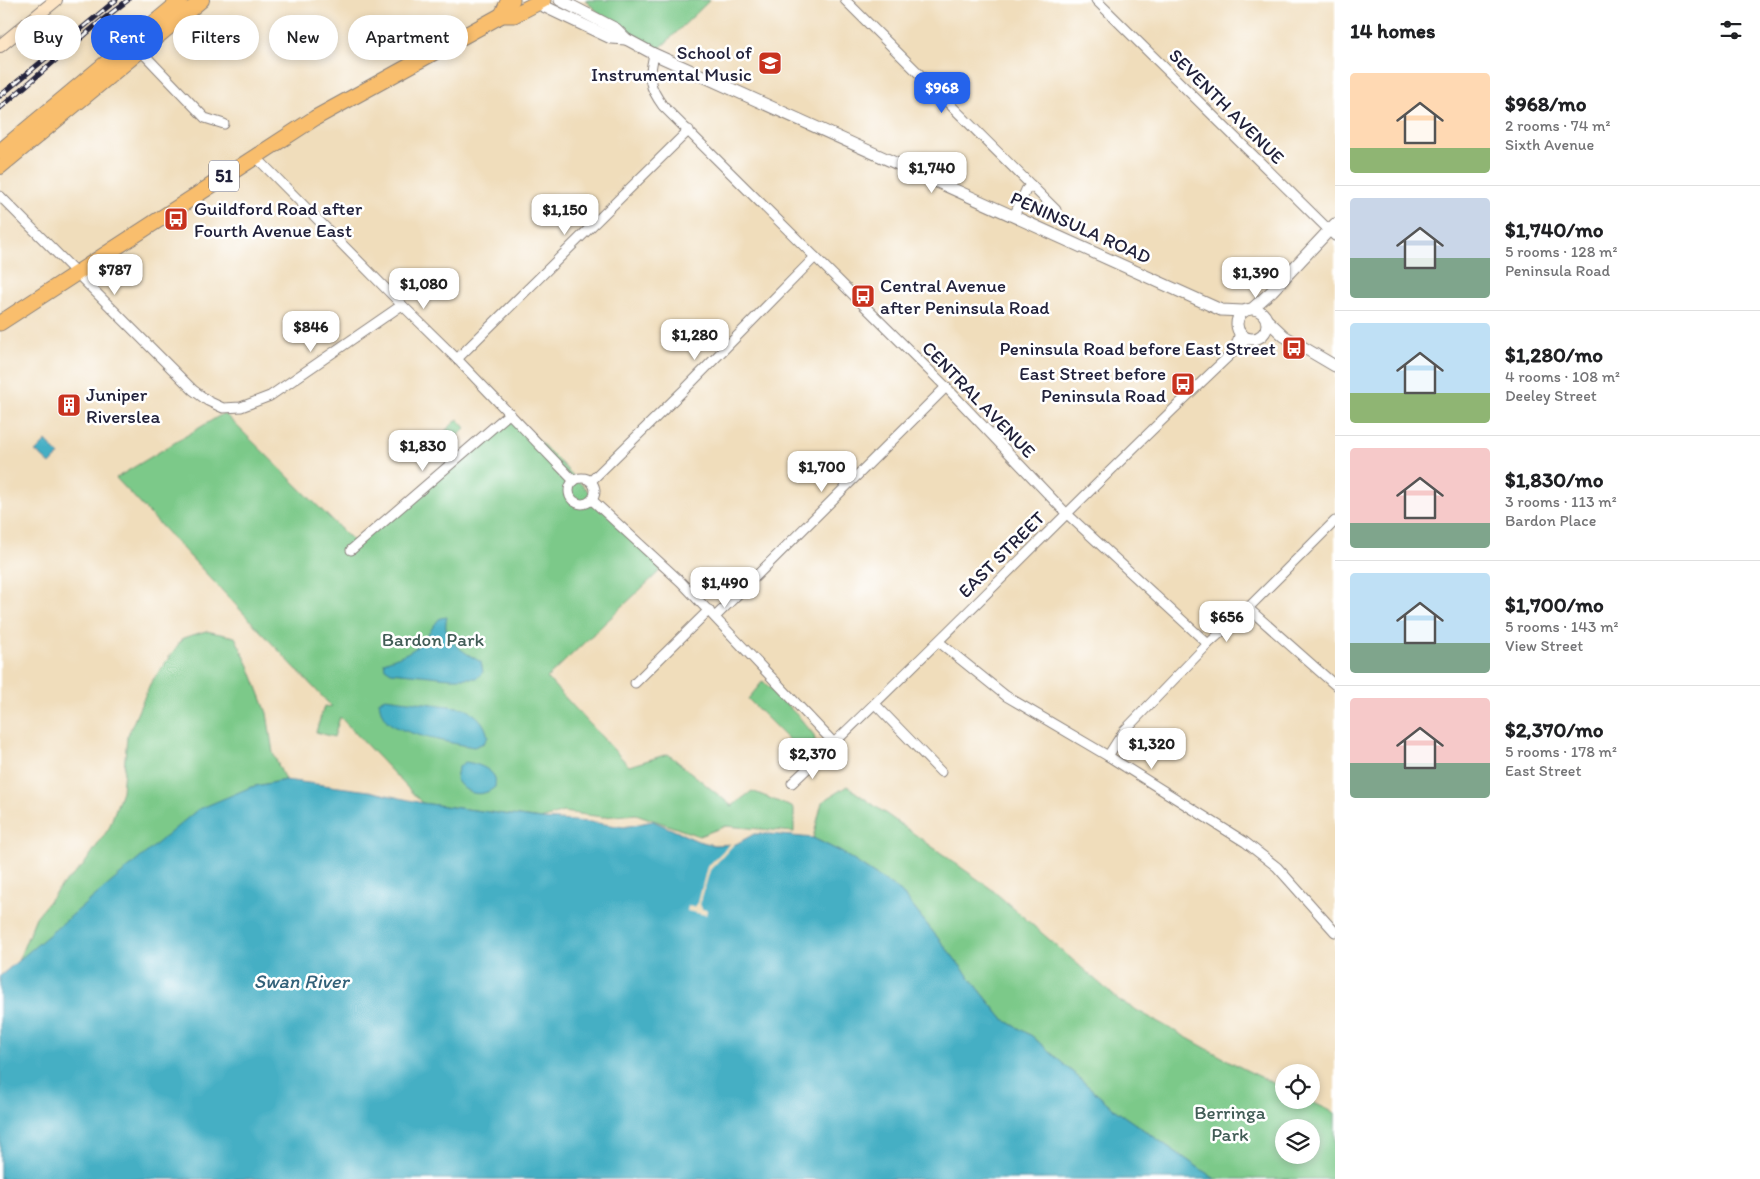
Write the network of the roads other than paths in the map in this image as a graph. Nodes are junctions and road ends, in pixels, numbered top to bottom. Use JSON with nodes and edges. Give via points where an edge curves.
{"nodes":[{"id":1,"x":56,"y":0,"type":"edge"},
{"id":2,"x":181,"y":0,"type":"edge"},
{"id":3,"x":202,"y":0,"type":"edge"},
{"id":4,"x":512,"y":0,"type":"edge"},
{"id":5,"x":560,"y":0,"type":"edge"},
{"id":6,"x":845,"y":0,"type":"edge"},
{"id":7,"x":1096,"y":0,"type":"edge"},
{"id":8,"x":540,"y":2,"type":"edge"},
{"id":9,"x":502,"y":15,"type":"junction"},
{"id":10,"x":163,"y":18,"type":"edge"},
{"id":11,"x":163,"y":27,"type":"edge"},
{"id":12,"x":626,"y":40,"type":"junction"},
{"id":13,"x":0,"y":46,"type":"edge"},
{"id":14,"x":654,"y":54,"type":"junction"},
{"id":15,"x":118,"y":60,"type":"edge"},
{"id":16,"x":120,"y":60,"type":"edge"},
{"id":17,"x":149,"y":60,"type":"edge"},
{"id":18,"x":224,"y":124,"type":"dead end"},
{"id":19,"x":689,"y":130,"type":"junction"},
{"id":20,"x":0,"y":151,"type":"edge"},
{"id":21,"x":255,"y":156,"type":"junction"},
{"id":22,"x":0,"y":167,"type":"edge"},
{"id":23,"x":1031,"y":185,"type":"junction"},
{"id":24,"x":0,"y":196,"type":"edge"},
{"id":25,"x":1056,"y":210,"type":"dead end"},
{"id":26,"x":1014,"y":216,"type":"junction"},
{"id":27,"x":1333,"y":230,"type":"edge"},
{"id":28,"x":814,"y":256,"type":"junction"},
{"id":29,"x":76,"y":273,"type":"junction"},
{"id":30,"x":1272,"y":291,"type":"junction"},
{"id":31,"x":402,"y":305,"type":"junction"},
{"id":32,"x":1222,"y":310,"type":"junction"},
{"id":33,"x":1248,"y":310,"type":"junction"},
{"id":34,"x":1266,"y":318,"type":"junction"},
{"id":35,"x":0,"y":323,"type":"edge"},
{"id":36,"x":1242,"y":332,"type":"junction"},
{"id":37,"x":1263,"y":334,"type":"junction"},
{"id":38,"x":1284,"y":336,"type":"junction"},
{"id":39,"x":458,"y":359,"type":"junction"},
{"id":40,"x":1335,"y":366,"type":"edge"},
{"id":41,"x":946,"y":387,"type":"junction"},
{"id":42,"x":510,"y":413,"type":"junction"},
{"id":43,"x":574,"y":481,"type":"junction"},
{"id":44,"x":591,"y":481,"type":"junction"},
{"id":45,"x":592,"y":500,"type":"junction"},
{"id":46,"x":1066,"y":513,"type":"junction"},
{"id":47,"x":1335,"y":521,"type":"edge"},
{"id":48,"x":351,"y":550,"type":"dead end"},
{"id":49,"x":1248,"y":608,"type":"junction"},
{"id":50,"x":712,"y":613,"type":"junction"},
{"id":51,"x":939,"y":642,"type":"junction"},
{"id":52,"x":1208,"y":644,"type":"junction"},
{"id":53,"x":635,"y":683,"type":"dead end"},
{"id":54,"x":1335,"y":685,"type":"edge"},
{"id":55,"x":875,"y":704,"type":"junction"},
{"id":56,"x":834,"y":743,"type":"junction"},
{"id":57,"x":1108,"y":756,"type":"junction"},
{"id":58,"x":941,"y":772,"type":"dead end"},
{"id":59,"x":792,"y":783,"type":"dead end"},
{"id":60,"x":1335,"y":932,"type":"edge"}],
"edges":[{"from":1,"to":13,"type":"main road"},
{"from":2,"to":10,"type":"main road"},
{"from":3,"to":11,"type":"main road"},
{"from":4,"to":9,"type":"highway","number":"51"},
{"from":5,"to":12,"type":"street","name":"PENINSULA ROAD","via":[[616,29]]},
{"from":6,"to":23,"type":"street"},
{"from":7,"to":27,"type":"street","name":"SEVENTH AVENUE"},
{"from":8,"to":9,"type":"highway","number":"51","via":[[514,15]]},
{"from":8,"to":12,"type":"street","name":"PENINSULA ROAD","via":[[611,38]]},
{"from":9,"to":21,"type":"highway","number":"51","via":[[315,118]]},
{"from":12,"to":14,"type":"street","name":"PENINSULA ROAD"},
{"from":14,"to":19,"type":"street","name":"CENTRAL AVENUE","via":[[649,78],[654,94]]},
{"from":14,"to":26,"type":"street","name":"PENINSULA ROAD"},
{"from":15,"to":20,"type":"main road"},
{"from":16,"to":22,"type":"main road"},
{"from":17,"to":18,"type":"street","via":[[205,118]]},
{"from":19,"to":28,"type":"street","name":"CENTRAL AVENUE"},
{"from":19,"to":39,"type":"street"},
{"from":21,"to":29,"type":"highway","number":"51"},
{"from":21,"to":31,"type":"street"},
{"from":23,"to":25,"type":"street"},
{"from":23,"to":26,"type":"street"},
{"from":24,"to":29,"type":"street"},
{"from":26,"to":32,"type":"street","name":"PENINSULA ROAD"},
{"from":27,"to":30,"type":"street"},
{"from":28,"to":41,"type":"street","name":"CENTRAL AVENUE"},
{"from":28,"to":44,"type":"street"},
{"from":29,"to":31,"type":"street","via":[[193,390],[223,408],[241,407],[270,396]]},
{"from":29,"to":35,"type":"highway","number":"51"},
{"from":30,"to":33,"type":"street"},
{"from":30,"to":34,"type":"street"},
{"from":31,"to":39,"type":"street"},
{"from":32,"to":33,"type":"street","name":"PENINSULA ROAD"},
{"from":32,"to":36,"type":"street","name":"PENINSULA ROAD"},
{"from":33,"to":34,"type":"street","via":[[1262,312]]},
{"from":33,"to":36,"type":"street","via":[[1239,315]]},
{"from":34,"to":37,"type":"street"},
{"from":34,"to":38,"type":"street"},
{"from":36,"to":37,"type":"street","via":[[1256,338]]},
{"from":36,"to":46,"type":"street","name":"EAST STREET","via":[[1234,350]]},
{"from":37,"to":38,"type":"street"},
{"from":38,"to":40,"type":"street"},
{"from":39,"to":42,"type":"street"},
{"from":41,"to":46,"type":"street","name":"CENTRAL AVENUE"},
{"from":41,"to":50,"type":"street"},
{"from":42,"to":43,"type":"street"},
{"from":42,"to":48,"type":"street"},
{"from":43,"to":44,"type":"street","via":[[584,478]]},
{"from":43,"to":45,"type":"street","via":[[569,495],[574,501],[585,504]]},
{"from":44,"to":45,"type":"street","via":[[595,492]]},
{"from":45,"to":50,"type":"street"},
{"from":46,"to":51,"type":"street","name":"EAST STREET"},
{"from":46,"to":52,"type":"street","name":"CENTRAL AVENUE"},
{"from":47,"to":49,"type":"street"},
{"from":49,"to":52,"type":"street"},
{"from":49,"to":54,"type":"street"},
{"from":50,"to":53,"type":"street"},
{"from":50,"to":56,"type":"street"},
{"from":51,"to":55,"type":"street","name":"EAST STREET"},
{"from":51,"to":57,"type":"street","via":[[1006,696]]},
{"from":52,"to":57,"type":"street","via":[[1124,731]]},
{"from":55,"to":56,"type":"street","name":"EAST STREET"},
{"from":55,"to":58,"type":"street"},
{"from":56,"to":59,"type":"street","name":"EAST STREET"},
{"from":57,"to":60,"type":"street","via":[[1245,842],[1277,867]]}]}
